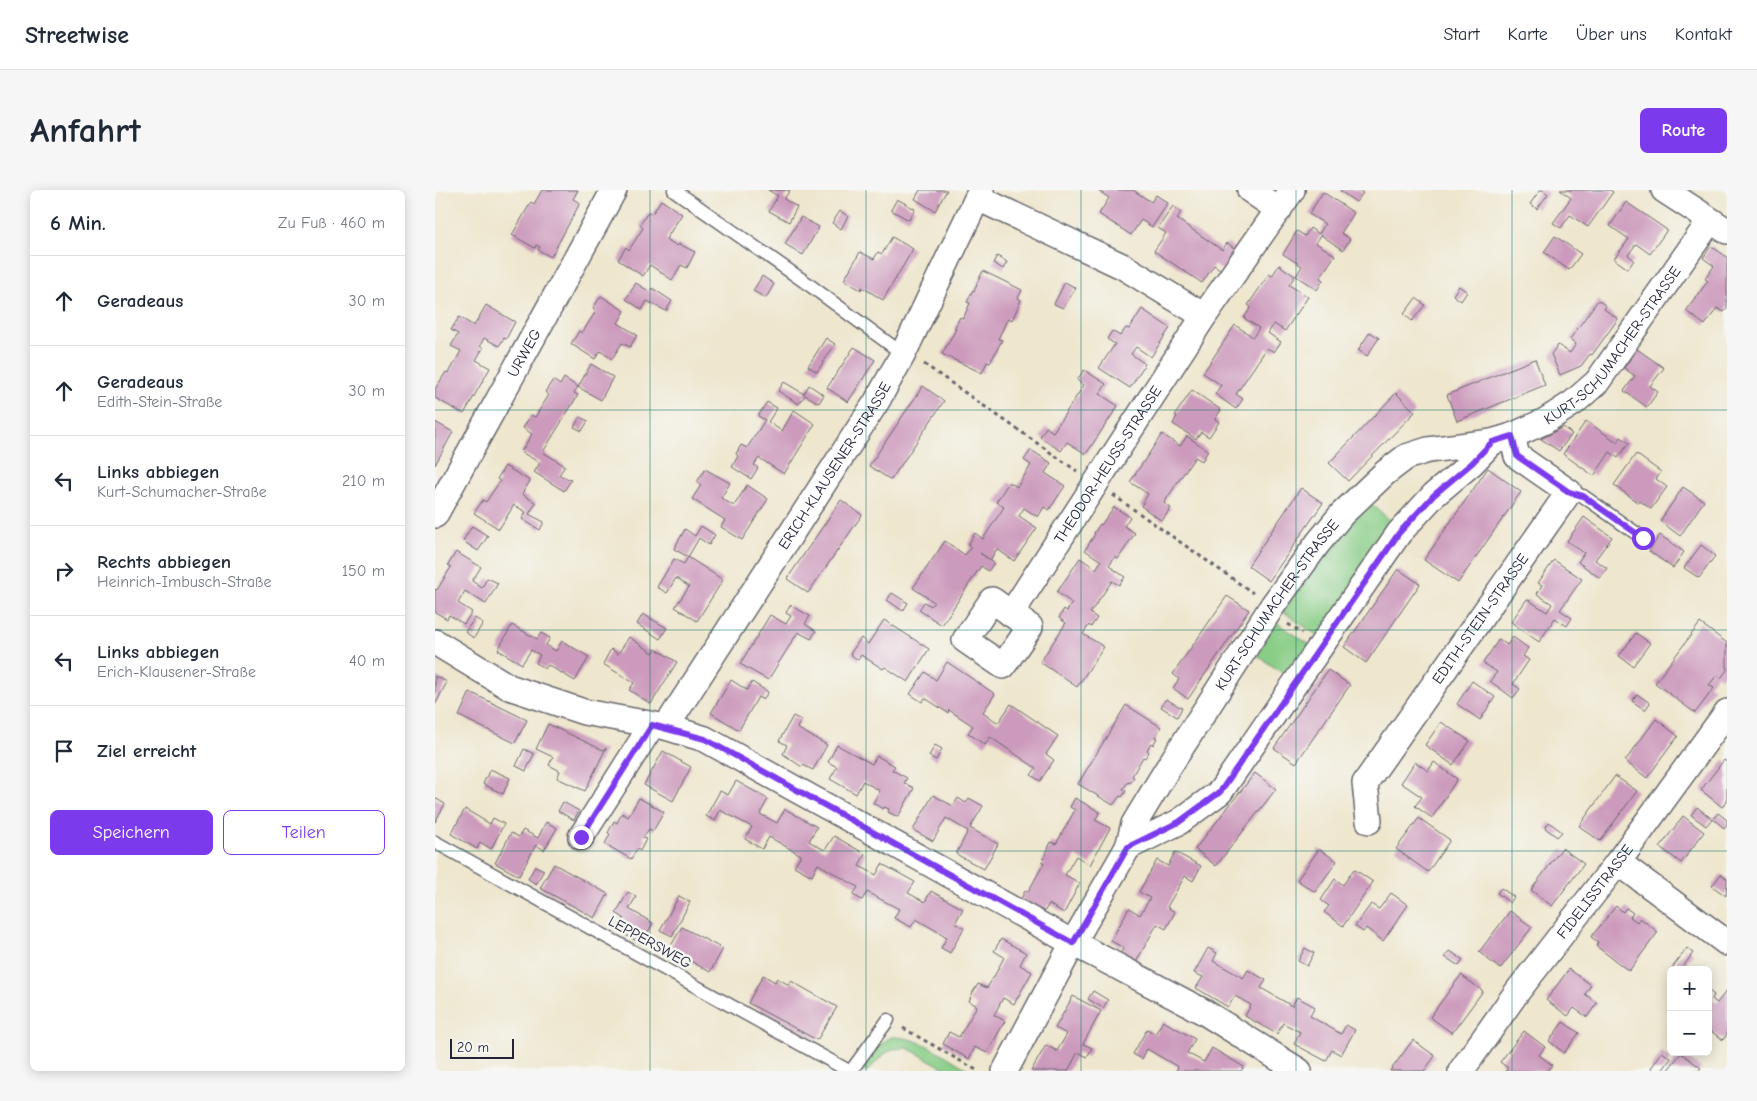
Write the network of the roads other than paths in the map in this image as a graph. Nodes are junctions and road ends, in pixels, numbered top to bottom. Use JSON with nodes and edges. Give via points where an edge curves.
{"nodes":[{"id":1,"x":614,"y":190,"type":"edge"},
{"id":2,"x":674,"y":190,"type":"edge"},
{"id":3,"x":1250,"y":190,"type":"edge"},
{"id":4,"x":1665,"y":190,"type":"edge"},
{"id":5,"x":980,"y":194,"type":"edge"},
{"id":6,"x":1286,"y":200,"type":"edge"},
{"id":7,"x":1718,"y":226,"type":"edge"},
{"id":8,"x":1204,"y":316,"type":"junction"},
{"id":9,"x":903,"y":354,"type":"junction"},
{"id":10,"x":1502,"y":439,"type":"junction"},
{"id":11,"x":1569,"y":492,"type":"junction"},
{"id":12,"x":435,"y":515,"type":"edge"},
{"id":13,"x":1643,"y":538,"type":"dead end"},
{"id":14,"x":1011,"y":614,"type":"dead end"},
{"id":15,"x":435,"y":642,"type":"edge"},
{"id":16,"x":1727,"y":712,"type":"edge"},
{"id":17,"x":659,"y":726,"type":"junction"},
{"id":18,"x":1369,"y":821,"type":"dead end"},
{"id":19,"x":581,"y":837,"type":"dead end"},
{"id":20,"x":435,"y":842,"type":"edge"},
{"id":21,"x":1128,"y":847,"type":"junction"},
{"id":22,"x":1618,"y":862,"type":"junction"},
{"id":23,"x":1073,"y":943,"type":"junction"},
{"id":24,"x":1727,"y":943,"type":"edge"},
{"id":25,"x":888,"y":1020,"type":"road end"},
{"id":26,"x":850,"y":1071,"type":"edge"},
{"id":27,"x":1005,"y":1071,"type":"edge"},
{"id":28,"x":1299,"y":1071,"type":"edge"},
{"id":29,"x":1461,"y":1071,"type":"edge"}],
"edges":[{"from":1,"to":12,"type":"street","name":"URWEG"},
{"from":2,"to":9,"type":"lane"},
{"from":3,"to":6,"type":"street","name":"THEODOR-HEUSS-STRASSE"},
{"from":4,"to":7,"type":"street"},
{"from":5,"to":8,"type":"street","via":[[1125,267]]},
{"from":5,"to":9,"type":"street","name":"ERICH-KLAUSENER-STRASSE"},
{"from":6,"to":8,"type":"street","name":"THEODOR-HEUSS-STRASSE"},
{"from":7,"to":10,"type":"street","name":"KURT-SCHUMACHER-STRASSE","via":[[1597,382],[1545,421]]},
{"from":8,"to":14,"type":"street","name":"THEODOR-HEUSS-STRASSE"},
{"from":9,"to":17,"type":"street","name":"ERICH-KLAUSENER-STRASSE","via":[[877,401]]},
{"from":10,"to":11,"type":"street","via":[[1517,456]]},
{"from":10,"to":21,"type":"street","name":"KURT-SCHUMACHER-STRASSE","via":[[1434,495],[1399,533],[1220,792],[1179,822]]},
{"from":10,"to":21,"type":"street","name":"KURT-SCHUMACHER-STRASSE","via":[[1427,450],[1406,457],[1342,514],[1270,611],[1166,771],[1134,824]]},
{"from":11,"to":13,"type":"lane","via":[[1583,496]]},
{"from":11,"to":18,"type":"street","name":"EDITH-STEIN-STRASSE","via":[[1365,783]]},
{"from":15,"to":17,"type":"street","via":[[509,687],[583,712]]},
{"from":16,"to":22,"type":"street","name":"FIDELISSTRASSE"},
{"from":17,"to":19,"type":"street","name":"ERICH-KLAUSENER-STRASSE"},
{"from":17,"to":23,"type":"street","via":[[705,739]]},
{"from":20,"to":26,"type":"lane","name":"LEPPERSWEG"},
{"from":21,"to":23,"type":"street","name":"KURT-SCHUMACHER-STRASSE"},
{"from":22,"to":24,"type":"street"},
{"from":22,"to":29,"type":"street","name":"FIDELISSTRASSE","via":[[1517,992]]},
{"from":23,"to":27,"type":"street","name":"KURT-SCHUMACHER-STRASSE"},
{"from":23,"to":28,"type":"street","via":[[1204,1012]]},
{"from":25,"to":26,"type":"lane","name":"LEPPERSWEG"}]}
